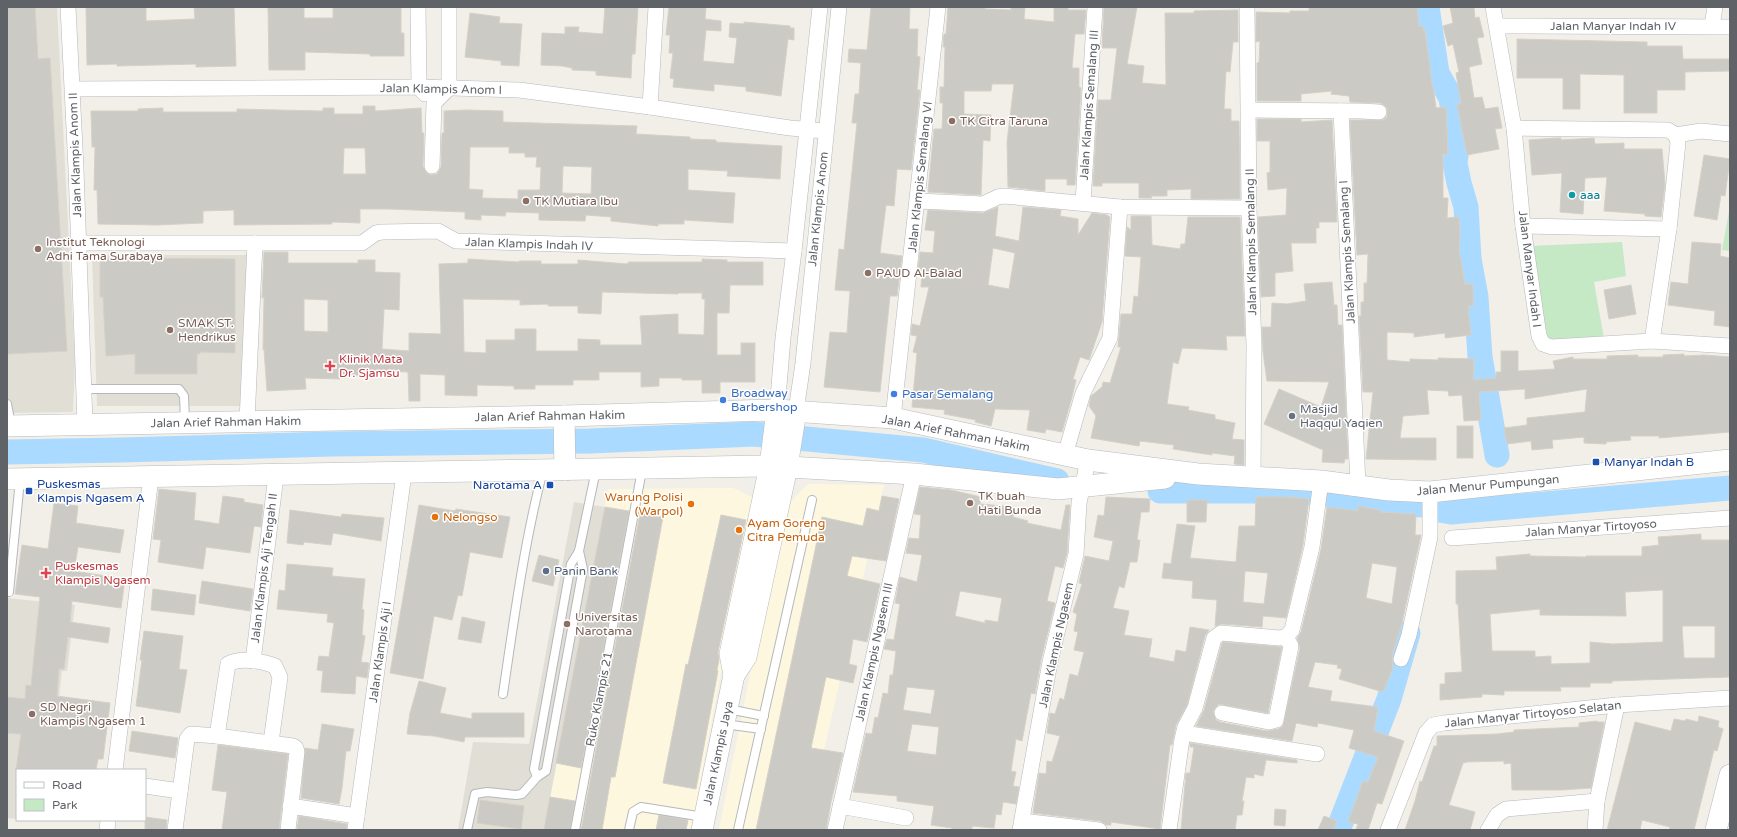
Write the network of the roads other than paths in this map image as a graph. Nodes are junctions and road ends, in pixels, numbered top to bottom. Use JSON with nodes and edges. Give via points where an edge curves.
{"nodes":[{"id":1,"x":68,"y":7,"type":"edge"},
{"id":2,"x":418,"y":7,"type":"edge"},
{"id":3,"x":449,"y":7,"type":"edge"},
{"id":4,"x":656,"y":7,"type":"edge"},
{"id":5,"x":820,"y":7,"type":"edge"},
{"id":6,"x":839,"y":7,"type":"edge"},
{"id":7,"x":938,"y":7,"type":"edge"},
{"id":8,"x":1096,"y":7,"type":"edge"},
{"id":9,"x":1247,"y":7,"type":"edge"},
{"id":10,"x":1493,"y":7,"type":"edge"},
{"id":11,"x":1715,"y":7,"type":"edge"},
{"id":12,"x":1497,"y":26,"type":"junction"},
{"id":13,"x":1712,"y":26,"type":"junction"},
{"id":14,"x":1730,"y":27,"type":"edge"},
{"id":15,"x":419,"y":88,"type":"junction"},
{"id":16,"x":449,"y":88,"type":"junction"},
{"id":17,"x":73,"y":89,"type":"junction"},
{"id":18,"x":434,"y":103,"type":"junction"},
{"id":19,"x":650,"y":107,"type":"junction"},
{"id":20,"x":1249,"y":110,"type":"junction"},
{"id":21,"x":1340,"y":111,"type":"junction"},
{"id":22,"x":1379,"y":112,"type":"dead end"},
{"id":23,"x":807,"y":128,"type":"junction"},
{"id":24,"x":1514,"y":128,"type":"junction"},
{"id":25,"x":825,"y":132,"type":"junction"},
{"id":26,"x":1730,"y":134,"type":"edge"},
{"id":27,"x":1676,"y":135,"type":"junction"},
{"id":28,"x":432,"y":166,"type":"dead end"},
{"id":29,"x":918,"y":201,"type":"junction"},
{"id":30,"x":1084,"y":203,"type":"junction"},
{"id":31,"x":1120,"y":207,"type":"junction"},
{"id":32,"x":1249,"y":208,"type":"junction"},
{"id":33,"x":1524,"y":226,"type":"junction"},
{"id":34,"x":1669,"y":228,"type":"junction"},
{"id":35,"x":78,"y":243,"type":"junction"},
{"id":36,"x":254,"y":243,"type":"junction"},
{"id":37,"x":794,"y":251,"type":"junction"},
{"id":38,"x":1652,"y":341,"type":"junction"},
{"id":39,"x":1730,"y":346,"type":"edge"},
{"id":40,"x":781,"y":362,"type":"junction"},
{"id":41,"x":803,"y":363,"type":"junction"},
{"id":42,"x":83,"y":389,"type":"junction"},
{"id":43,"x":7,"y":404,"type":"edge"},
{"id":44,"x":786,"y":417,"type":"junction"},
{"id":45,"x":893,"y":418,"type":"junction"},
{"id":46,"x":247,"y":422,"type":"junction"},
{"id":47,"x":185,"y":423,"type":"junction"},
{"id":48,"x":85,"y":424,"type":"junction"},
{"id":49,"x":9,"y":426,"type":"edge"},
{"id":50,"x":564,"y":426,"type":"junction"},
{"id":51,"x":1065,"y":455,"type":"junction"},
{"id":52,"x":1088,"y":460,"type":"junction"},
{"id":53,"x":1730,"y":460,"type":"edge"},
{"id":54,"x":779,"y":462,"type":"junction"},
{"id":55,"x":564,"y":467,"type":"junction"},
{"id":56,"x":543,"y":470,"type":"junction"},
{"id":57,"x":596,"y":470,"type":"junction"},
{"id":58,"x":642,"y":470,"type":"junction"},
{"id":59,"x":404,"y":474,"type":"junction"},
{"id":60,"x":914,"y":474,"type":"junction"},
{"id":61,"x":1198,"y":474,"type":"junction"},
{"id":62,"x":276,"y":476,"type":"junction"},
{"id":63,"x":151,"y":477,"type":"junction"},
{"id":64,"x":1253,"y":477,"type":"junction"},
{"id":65,"x":13,"y":479,"type":"edge"},
{"id":66,"x":1358,"y":485,"type":"junction"},
{"id":67,"x":1082,"y":487,"type":"junction"},
{"id":68,"x":1058,"y":489,"type":"junction"},
{"id":69,"x":1320,"y":490,"type":"junction"},
{"id":70,"x":1431,"y":498,"type":"junction"},
{"id":71,"x":812,"y":500,"type":"dead end"},
{"id":72,"x":1730,"y":518,"type":"edge"},
{"id":73,"x":1452,"y":538,"type":"dead end"},
{"id":74,"x":579,"y":551,"type":"junction"},
{"id":75,"x":10,"y":592,"type":"dead end"},
{"id":76,"x":1286,"y":637,"type":"junction"},
{"id":77,"x":1402,"y":660,"type":"dead end"},
{"id":78,"x":253,"y":661,"type":"junction"},
{"id":79,"x":503,"y":694,"type":"dead end"},
{"id":80,"x":1727,"y":698,"type":"edge"},
{"id":81,"x":1617,"y":705,"type":"junction"},
{"id":82,"x":1222,"y":713,"type":"dead end"},
{"id":83,"x":764,"y":716,"type":"junction"},
{"id":84,"x":726,"y":717,"type":"junction"},
{"id":85,"x":761,"y":729,"type":"junction"},
{"id":86,"x":1184,"y":733,"type":"junction"},
{"id":87,"x":217,"y":736,"type":"junction"},
{"id":88,"x":271,"y":742,"type":"junction"},
{"id":89,"x":1317,"y":754,"type":"dead end"},
{"id":90,"x":115,"y":769,"type":"edge"},
{"id":91,"x":1730,"y":775,"type":"edge"},
{"id":92,"x":537,"y":777,"type":"junction"},
{"id":93,"x":146,"y":786,"type":"edge"},
{"id":94,"x":180,"y":791,"type":"junction"},
{"id":95,"x":1597,"y":802,"type":"junction"},
{"id":96,"x":290,"y":806,"type":"junction"},
{"id":97,"x":840,"y":806,"type":"junction"},
{"id":98,"x":906,"y":818,"type":"dead end"},
{"id":99,"x":356,"y":823,"type":"edge"},
{"id":100,"x":703,"y":823,"type":"edge"},
{"id":101,"x":1021,"y":825,"type":"edge"},
{"id":102,"x":175,"y":830,"type":"edge"},
{"id":103,"x":288,"y":830,"type":"edge"},
{"id":104,"x":467,"y":830,"type":"edge"},
{"id":105,"x":575,"y":830,"type":"edge"},
{"id":106,"x":629,"y":830,"type":"edge"},
{"id":107,"x":738,"y":830,"type":"edge"},
{"id":108,"x":835,"y":830,"type":"edge"},
{"id":109,"x":1099,"y":830,"type":"edge"},
{"id":110,"x":1169,"y":830,"type":"edge"},
{"id":111,"x":1388,"y":830,"type":"edge"},
{"id":112,"x":1488,"y":830,"type":"edge"},
{"id":113,"x":1595,"y":830,"type":"edge"},
{"id":114,"x":1716,"y":830,"type":"edge"}],
"edges":[{"from":1,"to":17,"type":"street","name":"Jalan Klampis Anom II"},
{"from":2,"to":15,"type":"street"},
{"from":3,"to":16,"type":"street"},
{"from":4,"to":19,"type":"street"},
{"from":5,"to":23,"type":"street","name":"Jalan Klampis Anom"},
{"from":6,"to":25,"type":"street","name":"Jalan Klampis Anom"},
{"from":7,"to":29,"type":"street","name":"Jalan Klampis Semalang VI"},
{"from":8,"to":30,"type":"street","name":"Jalan Klampis Semalang III"},
{"from":9,"to":20,"type":"street","name":"Jalan Klampis Semalang II"},
{"from":10,"to":12,"type":"street","name":"Jalan Manyar Indah I"},
{"from":11,"to":13,"type":"street"},
{"from":12,"to":13,"type":"street","name":"Jalan Manyar Indah IV"},
{"from":12,"to":24,"type":"street","name":"Jalan Manyar Indah I"},
{"from":13,"to":14,"type":"street","name":"Jalan Manyar Indah IV"},
{"from":15,"to":16,"type":"street","name":"Jalan Klampis Anom I"},
{"from":15,"to":17,"type":"street","name":"Jalan Klampis Anom I"},
{"from":15,"to":18,"type":"street"},
{"from":16,"to":18,"type":"street"},
{"from":16,"to":19,"type":"street","name":"Jalan Klampis Anom I","via":[[525,91]]},
{"from":17,"to":35,"type":"street","name":"Jalan Klampis Anom II"},
{"from":18,"to":28,"type":"street"},
{"from":19,"to":23,"type":"street","name":"Jalan Klampis Anom I"},
{"from":20,"to":21,"type":"street"},
{"from":20,"to":32,"type":"street","name":"Jalan Klampis Semalang II"},
{"from":21,"to":22,"type":"street"},
{"from":21,"to":66,"type":"street","name":"Jalan Klampis Semalang I"},
{"from":23,"to":25,"type":"street","name":"Jalan Klampis Anom I"},
{"from":23,"to":37,"type":"street","name":"Jalan Klampis Anom"},
{"from":24,"to":27,"type":"street","via":[[1668,130]]},
{"from":24,"to":33,"type":"street","name":"Jalan Manyar Indah I"},
{"from":25,"to":41,"type":"street","name":"Jalan Klampis Anom"},
{"from":26,"to":27,"type":"street","via":[[1701,132]]},
{"from":27,"to":34,"type":"street","via":[[1678,143]]},
{"from":29,"to":30,"type":"street","via":[[983,204],[1004,196]]},
{"from":29,"to":45,"type":"street","name":"Jalan Klampis Semalang VI"},
{"from":30,"to":31,"type":"street"},
{"from":31,"to":32,"type":"street"},
{"from":31,"to":51,"type":"street","via":[[1110,338],[1083,393]]},
{"from":32,"to":64,"type":"street","name":"Jalan Klampis Semalang II","via":[[1254,346]]},
{"from":33,"to":34,"type":"street"},
{"from":33,"to":38,"type":"street","name":"Jalan Manyar Indah I","via":[[1539,336],[1543,344],[1552,347]]},
{"from":34,"to":38,"type":"street"},
{"from":35,"to":36,"type":"street","name":"Jalan Klampis Indah IV"},
{"from":35,"to":42,"type":"street","name":"Jalan Klampis Anom II"},
{"from":36,"to":37,"type":"street","name":"Jalan Klampis Indah IV","via":[[362,243],[376,233],[382,232],[438,231],[456,241]]},
{"from":36,"to":46,"type":"street"},
{"from":37,"to":40,"type":"street","name":"Jalan Klampis Anom"},
{"from":38,"to":39,"type":"street","name":"Jalan Manyar Indah I"},
{"from":40,"to":41,"type":"street"},
{"from":40,"to":44,"type":"street","name":"Jalan Klampis Anom"},
{"from":41,"to":44,"type":"street","name":"Jalan Klampis Anom"},
{"from":42,"to":47,"type":"lane","via":[[179,389],[184,396]]},
{"from":42,"to":48,"type":"street","name":"Jalan Klampis Anom II"},
{"from":43,"to":49,"type":"lane"},
{"from":44,"to":45,"type":"street","name":"Jalan Arief Rahman Hakim"},
{"from":44,"to":50,"type":"street","name":"Jalan Arief Rahman Hakim"},
{"from":44,"to":54,"type":"street","name":"Jalan Klampis Jaya"},
{"from":45,"to":51,"type":"street","name":"Jalan Arief Rahman Hakim"},
{"from":46,"to":47,"type":"street","name":"Jalan Arief Rahman Hakim"},
{"from":46,"to":50,"type":"street","name":"Jalan Arief Rahman Hakim"},
{"from":47,"to":48,"type":"street","name":"Jalan Arief Rahman Hakim"},
{"from":48,"to":49,"type":"street","name":"Jalan Arief Rahman Hakim"},
{"from":50,"to":55,"type":"street"},
{"from":51,"to":52,"type":"street","name":"Jalan Arief Rahman Hakim"},
{"from":51,"to":68,"type":"street"},
{"from":52,"to":61,"type":"street","name":"Jalan Menur Pumpungan"},
{"from":52,"to":67,"type":"street","name":"Jalan Klampis Ngasem"},
{"from":53,"to":70,"type":"street","name":"Jalan Menur Pumpungan","via":[[1491,487]]},
{"from":54,"to":58,"type":"street"},
{"from":54,"to":60,"type":"street"},
{"from":54,"to":84,"type":"street","name":"Jalan Klampis Jaya","via":[[746,657],[734,675]]},
{"from":55,"to":56,"type":"street"},
{"from":55,"to":57,"type":"street"},
{"from":56,"to":59,"type":"street"},
{"from":56,"to":79,"type":"lane","via":[[518,591]]},
{"from":57,"to":58,"type":"street"},
{"from":57,"to":74,"type":"lane"},
{"from":58,"to":105,"type":"lane","name":"Ruko Klampis 21"},
{"from":59,"to":62,"type":"street"},
{"from":59,"to":99,"type":"street","name":"Jalan Klampis Aji I"},
{"from":60,"to":68,"type":"street"},
{"from":60,"to":97,"type":"street","name":"Jalan Klampis Ngasem III"},
{"from":61,"to":64,"type":"street","name":"Jalan Menur Pumpungan"},
{"from":61,"to":67,"type":"street","name":"Jalan Menur Pumpungan"},
{"from":62,"to":63,"type":"street"},
{"from":62,"to":78,"type":"street","name":"Jalan Klampis Aji Tengah II"},
{"from":63,"to":65,"type":"street"},
{"from":63,"to":90,"type":"street"},
{"from":64,"to":69,"type":"street","name":"Jalan Menur Pumpungan"},
{"from":65,"to":75,"type":"lane"},
{"from":66,"to":69,"type":"street","name":"Jalan Menur Pumpungan"},
{"from":66,"to":70,"type":"street","name":"Jalan Menur Pumpungan"},
{"from":67,"to":68,"type":"street"},
{"from":67,"to":101,"type":"street","name":"Jalan Klampis Ngasem","via":[[1076,554],[1050,662]]},
{"from":69,"to":76,"type":"street","via":[[1312,547],[1292,630]]},
{"from":70,"to":77,"type":"street","via":[[1430,537]]},
{"from":71,"to":83,"type":"lane"},
{"from":72,"to":73,"type":"street","name":"Jalan Manyar Tirtoyoso"},
{"from":74,"to":92,"type":"lane","via":[[570,564],[534,769]]},
{"from":74,"to":92,"type":"lane","via":[[583,569],[556,724],[546,771]]},
{"from":76,"to":82,"type":"street","via":[[1292,646],[1276,720],[1269,722]]},
{"from":76,"to":86,"type":"street","via":[[1221,634],[1214,638],[1195,708]]},
{"from":78,"to":87,"type":"street","via":[[238,661],[228,664],[226,668]]},
{"from":78,"to":88,"type":"street","via":[[275,666],[280,677]]},
{"from":80,"to":81,"type":"street","name":"Jalan Manyar Tirtoyoso Selatan"},
{"from":81,"to":95,"type":"street"},
{"from":81,"to":111,"type":"street","name":"Jalan Manyar Tirtoyoso Selatan","via":[[1433,725],[1426,733]]},
{"from":83,"to":84,"type":"lane"},
{"from":83,"to":85,"type":"lane"},
{"from":84,"to":85,"type":"lane"},
{"from":84,"to":100,"type":"street","name":"Jalan Klampis Jaya"},
{"from":85,"to":107,"type":"lane"},
{"from":86,"to":89,"type":"street"},
{"from":86,"to":110,"type":"street"},
{"from":87,"to":88,"type":"street"},
{"from":87,"to":94,"type":"street","via":[[189,736]]},
{"from":88,"to":96,"type":"street","via":[[296,748]]},
{"from":91,"to":114,"type":"street"},
{"from":92,"to":104,"type":"lane","via":[[522,794],[516,796],[487,792],[475,794]]},
{"from":93,"to":94,"type":"street"},
{"from":94,"to":102,"type":"street"},
{"from":95,"to":112,"type":"street","via":[[1506,809],[1497,815]]},
{"from":95,"to":113,"type":"street"},
{"from":96,"to":99,"type":"street"},
{"from":96,"to":103,"type":"street"},
{"from":97,"to":98,"type":"street"},
{"from":97,"to":108,"type":"street","name":"Jalan Klampis Ngasem III"},
{"from":100,"to":106,"type":"lane","via":[[641,807],[633,812]]},
{"from":101,"to":109,"type":"street"}]}
